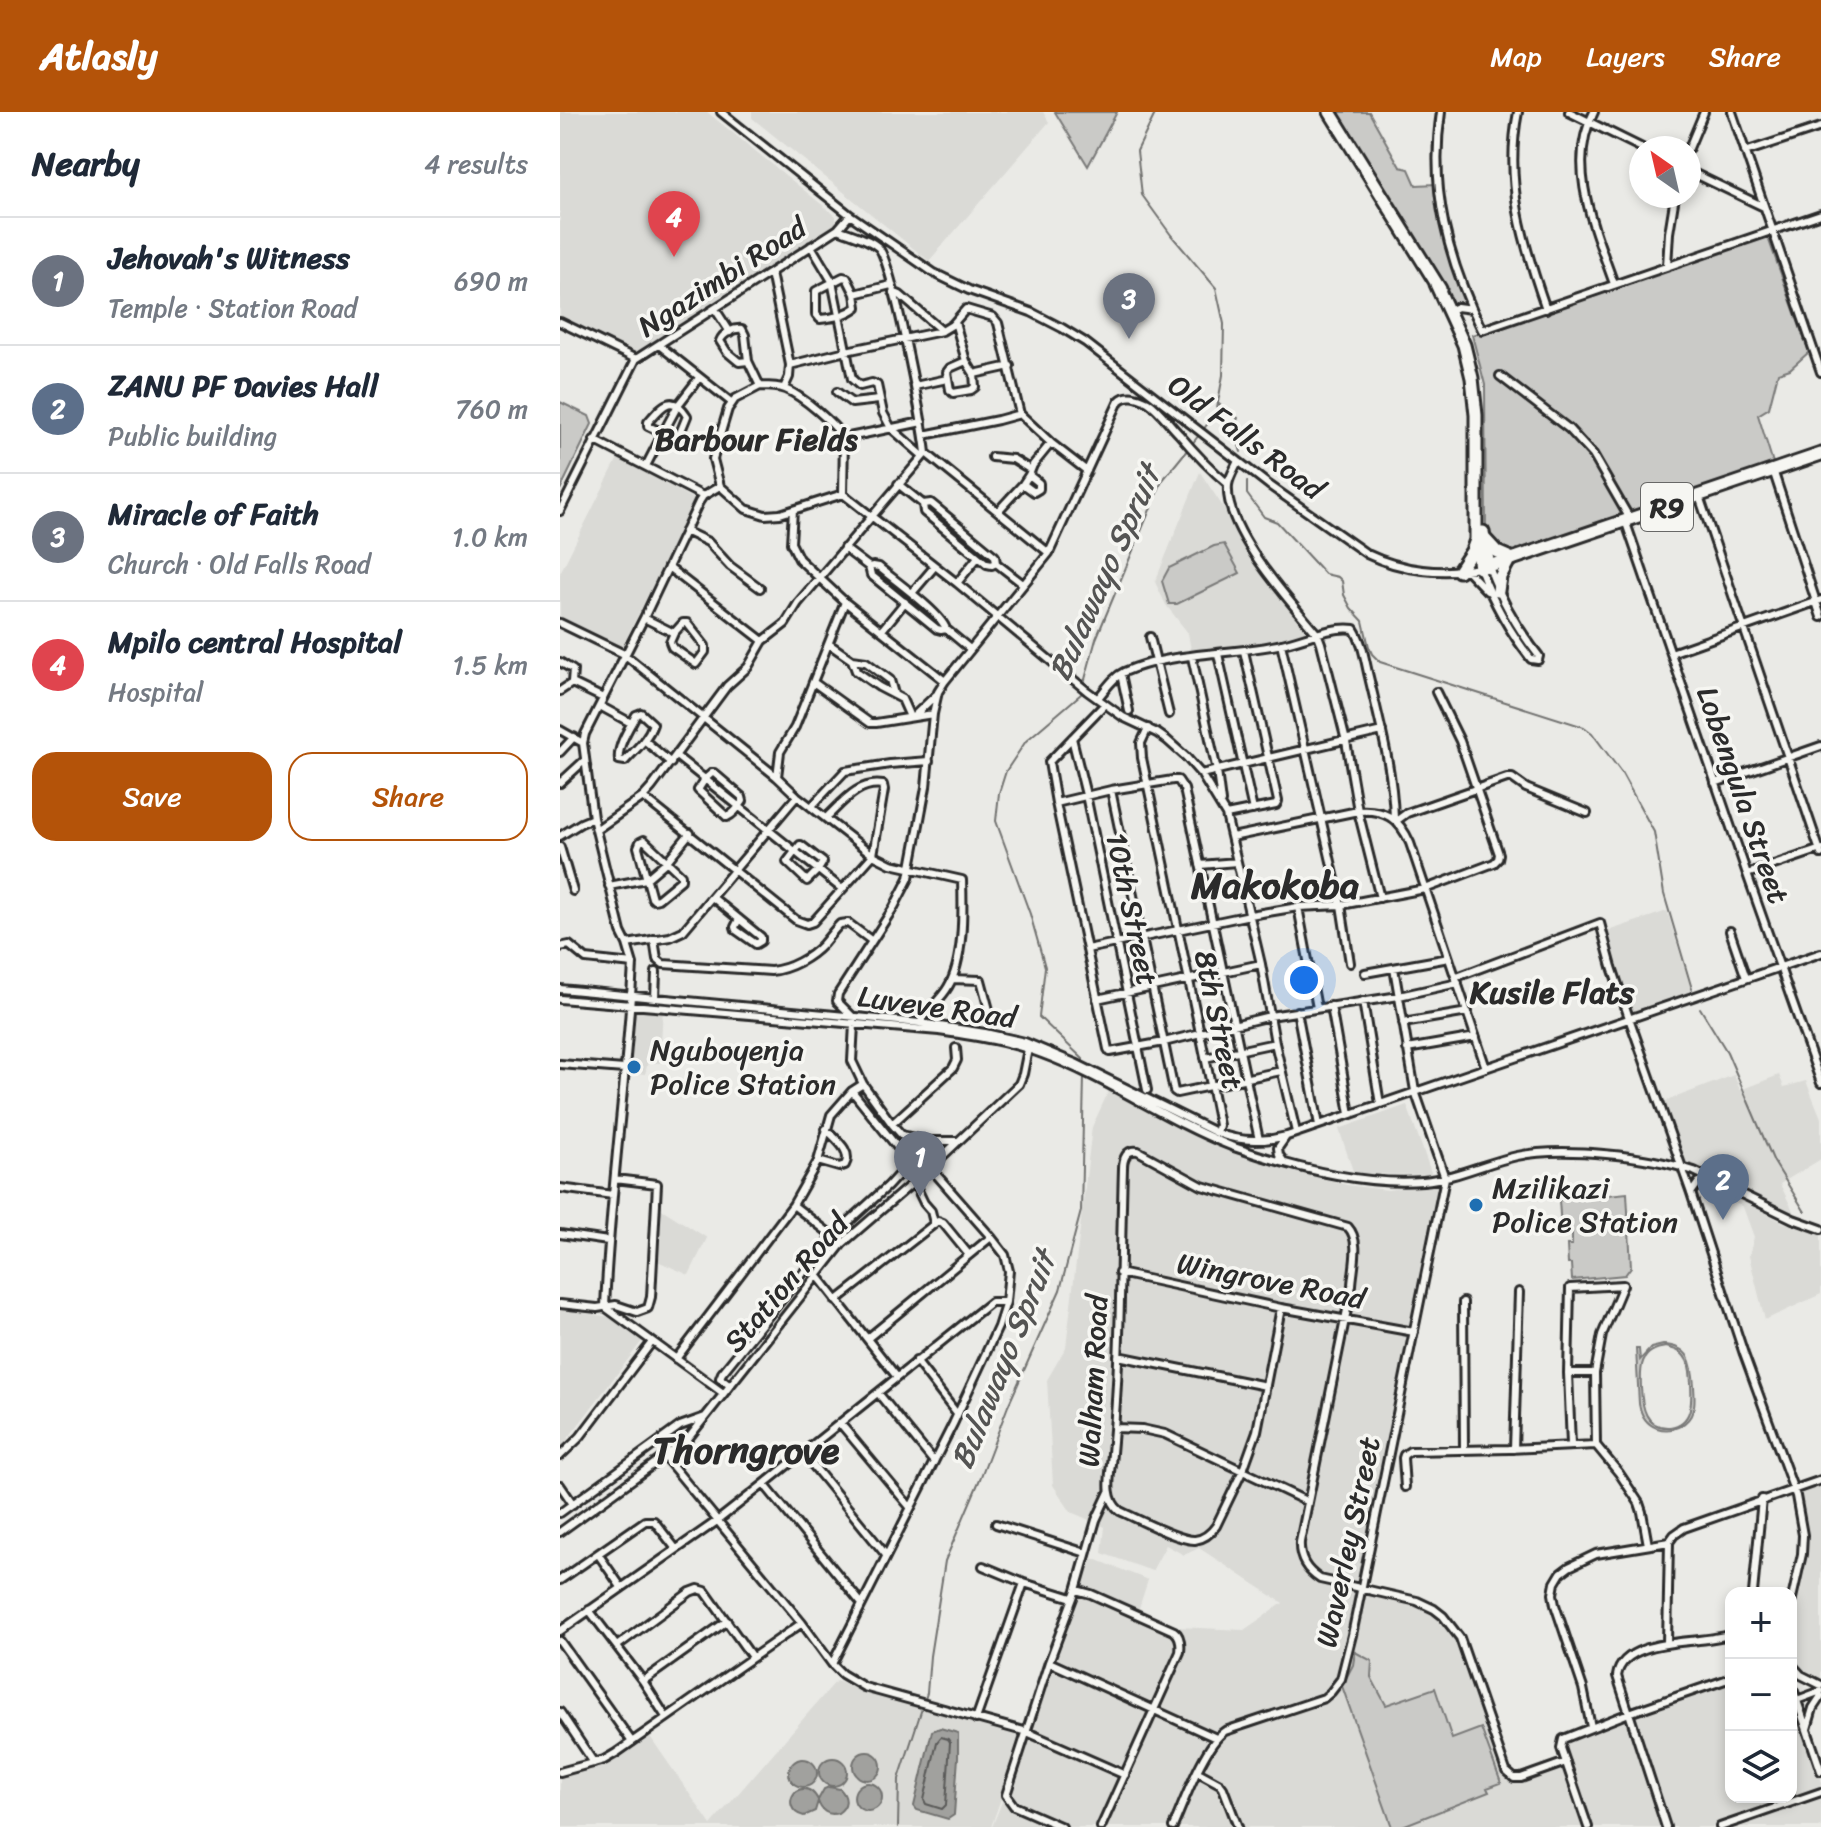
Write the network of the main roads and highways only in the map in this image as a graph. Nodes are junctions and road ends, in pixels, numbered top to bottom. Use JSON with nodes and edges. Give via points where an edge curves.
{"nodes":[{"id":1,"x":1330,"y":112,"type":"edge"},
{"id":2,"x":1821,"y":454,"type":"edge"},
{"id":3,"x":1480,"y":537,"type":"junction"},
{"id":4,"x":1511,"y":560,"type":"junction"},
{"id":5,"x":1463,"y":570,"type":"road end"},
{"id":6,"x":1494,"y":592,"type":"road end"}],
"edges":[{"from":1,"to":3,"type":"highway","via":[[1471,341],[1480,379],[1483,442]]},
{"from":2,"to":4,"type":"highway","number":"R9"},
{"from":3,"to":4,"type":"highway"},
{"from":3,"to":4,"type":"highway","number":"R9","via":[[1484,567]]},
{"from":3,"to":5,"type":"highway"},
{"from":4,"to":6,"type":"highway"}]}
